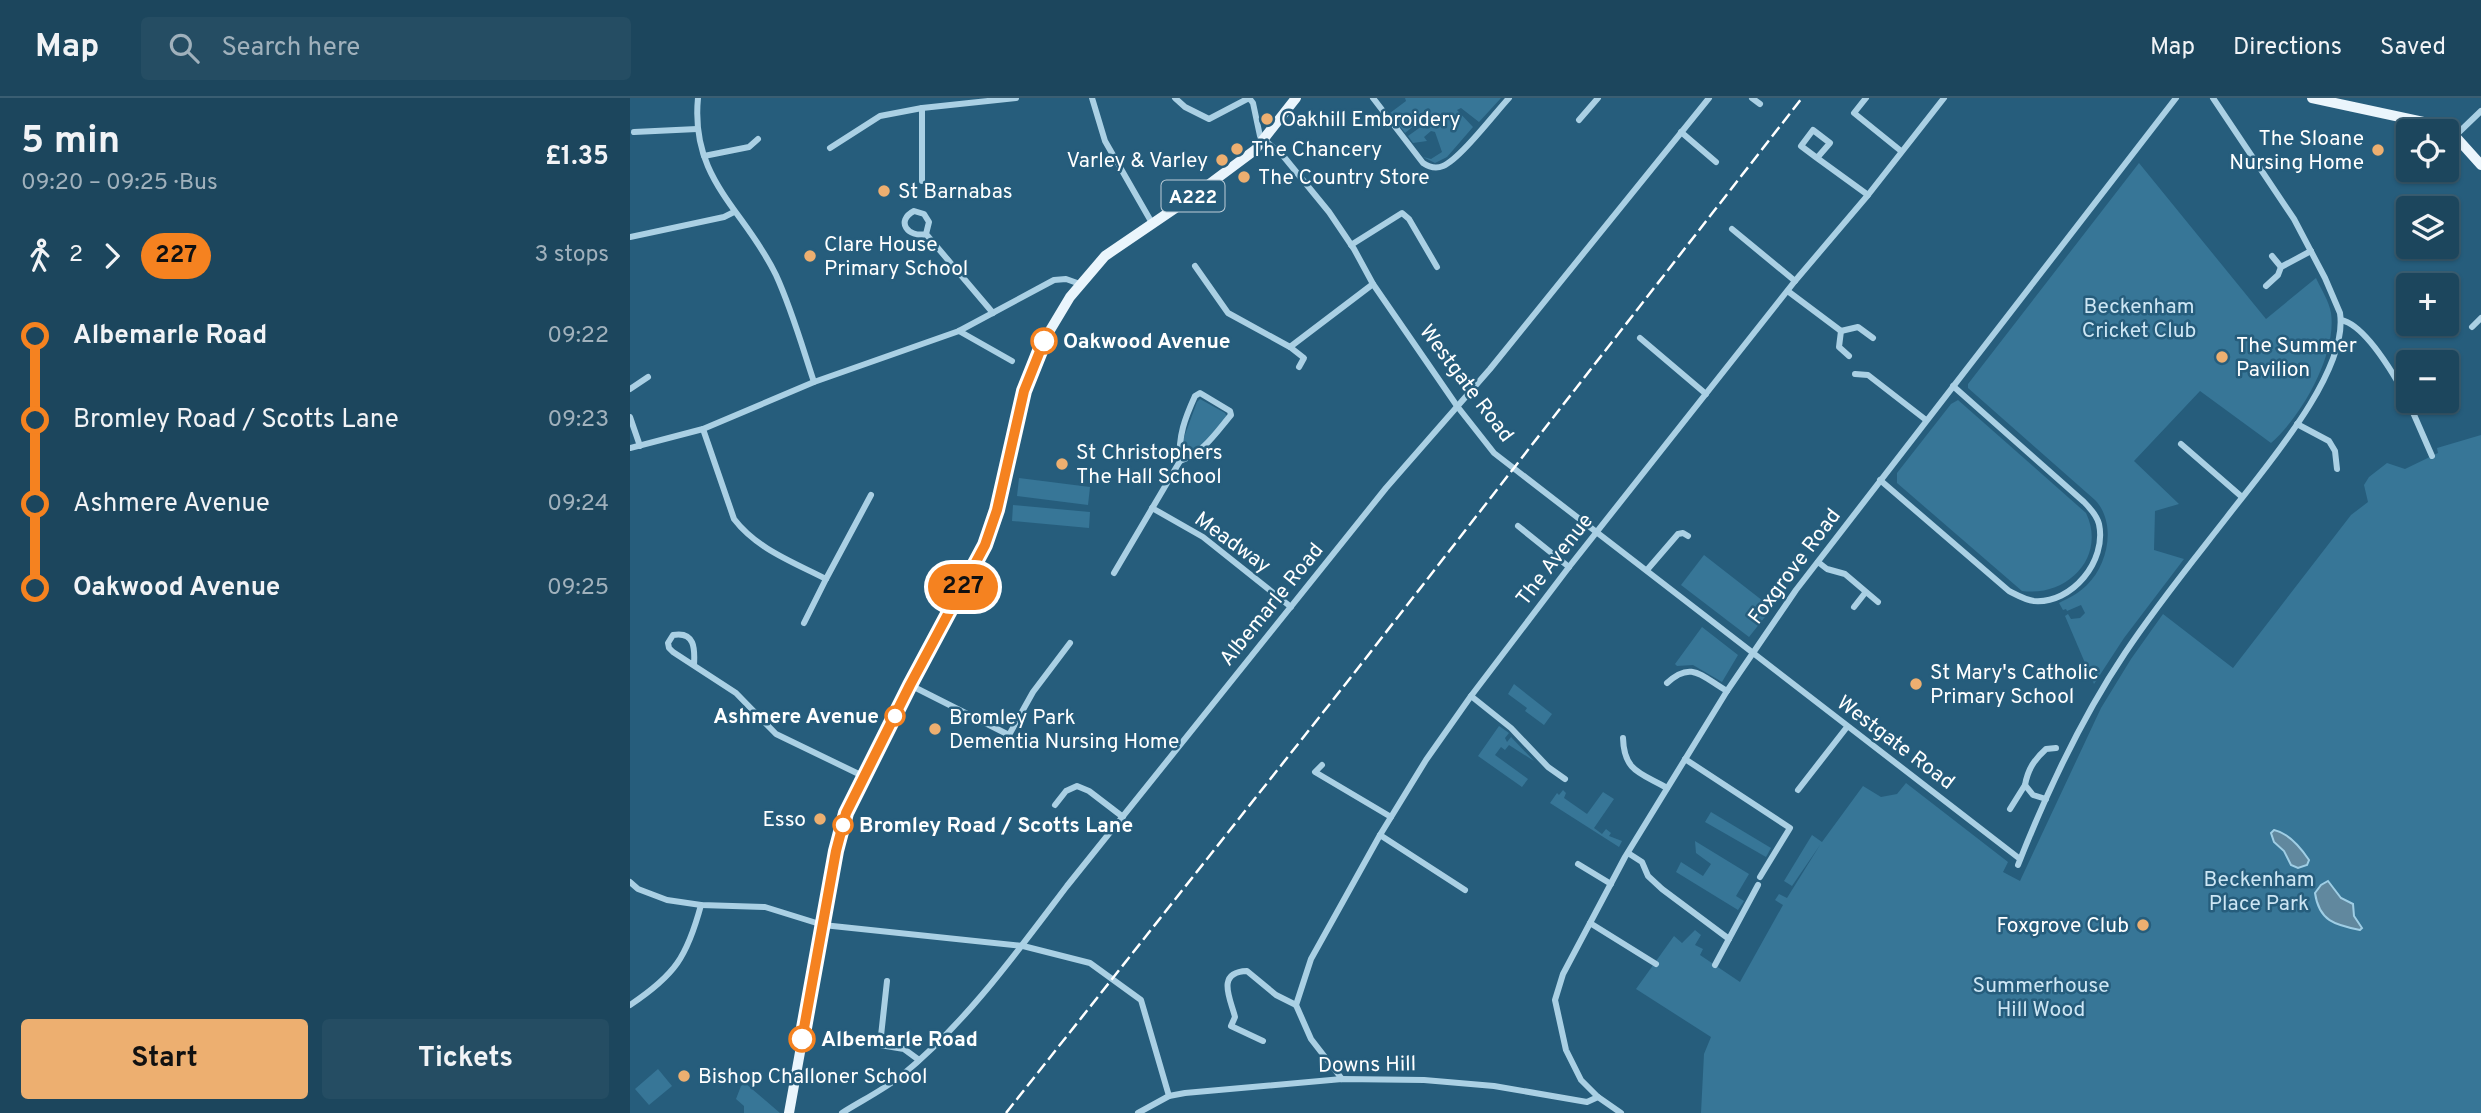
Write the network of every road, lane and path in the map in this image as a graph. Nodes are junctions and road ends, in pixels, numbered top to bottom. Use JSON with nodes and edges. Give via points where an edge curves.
{"nodes":[{"id":1,"x":698,"y":98,"type":"edge"},
{"id":2,"x":1016,"y":98,"type":"edge"},
{"id":3,"x":1092,"y":98,"type":"edge"},
{"id":4,"x":1175,"y":98,"type":"edge"},
{"id":5,"x":1249,"y":98,"type":"edge"},
{"id":6,"x":1296,"y":98,"type":"edge"},
{"id":7,"x":1373,"y":98,"type":"edge"},
{"id":8,"x":1509,"y":98,"type":"edge"},
{"id":9,"x":1598,"y":98,"type":"edge"},
{"id":10,"x":1709,"y":98,"type":"edge"},
{"id":11,"x":1752,"y":98,"type":"edge"},
{"id":12,"x":1866,"y":98,"type":"edge"},
{"id":13,"x":1944,"y":98,"type":"edge"},
{"id":14,"x":2176,"y":98,"type":"edge"},
{"id":15,"x":2213,"y":98,"type":"edge"},
{"id":16,"x":2312,"y":98,"type":"edge"},
{"id":17,"x":1760,"y":104,"type":"dead end"},
{"id":18,"x":922,"y":108,"type":"junction"},
{"id":19,"x":2481,"y":111,"type":"edge"},
{"id":20,"x":2409,"y":119,"type":"edge"},
{"id":21,"x":1579,"y":120,"type":"dead end"},
{"id":22,"x":2459,"y":126,"type":"edge"},
{"id":23,"x":697,"y":129,"type":"junction"},
{"id":24,"x":634,"y":132,"type":"dead end"},
{"id":25,"x":1681,"y":132,"type":"junction"},
{"id":26,"x":758,"y":139,"type":"dead end"},
{"id":27,"x":1265,"y":140,"type":"junction"},
{"id":28,"x":2459,"y":143,"type":"edge"},
{"id":29,"x":830,"y":148,"type":"dead end"},
{"id":30,"x":1901,"y":151,"type":"junction"},
{"id":31,"x":704,"y":156,"type":"junction"},
{"id":32,"x":1817,"y":158,"type":"junction"},
{"id":33,"x":1716,"y":162,"type":"dead end"},
{"id":34,"x":2481,"y":165,"type":"edge"},
{"id":35,"x":922,"y":181,"type":"dead end"},
{"id":36,"x":1868,"y":195,"type":"junction"},
{"id":37,"x":734,"y":212,"type":"junction"},
{"id":38,"x":1152,"y":223,"type":"junction"},
{"id":39,"x":1731,"y":229,"type":"dead end"},
{"id":40,"x":926,"y":234,"type":"junction"},
{"id":41,"x":630,"y":237,"type":"edge"},
{"id":42,"x":1351,"y":245,"type":"junction"},
{"id":43,"x":2311,"y":251,"type":"junction"},
{"id":44,"x":2272,"y":256,"type":"dead end"},
{"id":45,"x":1195,"y":266,"type":"dead end"},
{"id":46,"x":1437,"y":267,"type":"dead end"},
{"id":47,"x":2281,"y":267,"type":"junction"},
{"id":48,"x":1796,"y":281,"type":"junction"},
{"id":49,"x":1080,"y":284,"type":"junction"},
{"id":50,"x":1373,"y":284,"type":"junction"},
{"id":51,"x":2266,"y":286,"type":"dead end"},
{"id":52,"x":1788,"y":292,"type":"junction"},
{"id":53,"x":993,"y":313,"type":"junction"},
{"id":54,"x":2481,"y":318,"type":"edge"},
{"id":55,"x":2341,"y":320,"type":"junction"},
{"id":56,"x":2472,"y":327,"type":"dead end"},
{"id":57,"x":958,"y":331,"type":"junction"},
{"id":58,"x":1840,"y":331,"type":"junction"},
{"id":59,"x":1640,"y":338,"type":"dead end"},
{"id":60,"x":1873,"y":338,"type":"dead end"},
{"id":61,"x":1290,"y":347,"type":"junction"},
{"id":62,"x":1849,"y":356,"type":"dead end"},
{"id":63,"x":1012,"y":362,"type":"dead end"},
{"id":64,"x":1299,"y":367,"type":"dead end"},
{"id":65,"x":1855,"y":374,"type":"dead end"},
{"id":66,"x":648,"y":377,"type":"dead end"},
{"id":67,"x":2396,"y":380,"type":"edge"},
{"id":68,"x":814,"y":382,"type":"junction"},
{"id":69,"x":1953,"y":386,"type":"junction"},
{"id":70,"x":630,"y":389,"type":"edge"},
{"id":71,"x":1706,"y":394,"type":"junction"},
{"id":72,"x":1457,"y":406,"type":"junction"},
{"id":73,"x":2414,"y":413,"type":"edge"},
{"id":74,"x":630,"y":417,"type":"edge"},
{"id":75,"x":1926,"y":420,"type":"junction"},
{"id":76,"x":2297,"y":424,"type":"junction"},
{"id":77,"x":702,"y":429,"type":"junction"},
{"id":78,"x":2181,"y":444,"type":"dead end"},
{"id":79,"x":640,"y":446,"type":"junction"},
{"id":80,"x":630,"y":448,"type":"edge"},
{"id":81,"x":2432,"y":456,"type":"dead end"},
{"id":82,"x":1180,"y":461,"type":"junction"},
{"id":83,"x":2337,"y":469,"type":"dead end"},
{"id":84,"x":1880,"y":480,"type":"junction"},
{"id":85,"x":871,"y":495,"type":"dead end"},
{"id":86,"x":2242,"y":498,"type":"junction"},
{"id":87,"x":1152,"y":508,"type":"junction"},
{"id":88,"x":1518,"y":526,"type":"dead end"},
{"id":89,"x":1598,"y":532,"type":"junction"},
{"id":90,"x":1688,"y":536,"type":"dead end"},
{"id":91,"x":1818,"y":562,"type":"junction"},
{"id":92,"x":1569,"y":567,"type":"junction"},
{"id":93,"x":1647,"y":570,"type":"junction"},
{"id":94,"x":1114,"y":573,"type":"dead end"},
{"id":95,"x":826,"y":579,"type":"junction"},
{"id":96,"x":1865,"y":593,"type":"junction"},
{"id":97,"x":1878,"y":601,"type":"dead end"},
{"id":98,"x":1291,"y":607,"type":"junction"},
{"id":99,"x":1854,"y":607,"type":"dead end"},
{"id":100,"x":804,"y":623,"type":"dead end"},
{"id":101,"x":1070,"y":643,"type":"dead end"},
{"id":102,"x":1753,"y":652,"type":"junction"},
{"id":103,"x":694,"y":665,"type":"junction"},
{"id":104,"x":1667,"y":683,"type":"dead end"},
{"id":105,"x":910,"y":685,"type":"junction"},
{"id":106,"x":1727,"y":691,"type":"junction"},
{"id":107,"x":1471,"y":696,"type":"junction"},
{"id":108,"x":1847,"y":727,"type":"junction"},
{"id":109,"x":1623,"y":738,"type":"dead end"},
{"id":110,"x":2056,"y":748,"type":"dead end"},
{"id":111,"x":1685,"y":759,"type":"junction"},
{"id":112,"x":1322,"y":765,"type":"dead end"},
{"id":113,"x":865,"y":777,"type":"junction"},
{"id":114,"x":1565,"y":779,"type":"dead end"},
{"id":115,"x":2025,"y":785,"type":"junction"},
{"id":116,"x":1667,"y":788,"type":"junction"},
{"id":117,"x":1798,"y":790,"type":"dead end"},
{"id":118,"x":2046,"y":799,"type":"junction"},
{"id":119,"x":1055,"y":805,"type":"dead end"},
{"id":120,"x":2010,"y":809,"type":"dead end"},
{"id":121,"x":1123,"y":817,"type":"junction"},
{"id":122,"x":1391,"y":817,"type":"junction"},
{"id":123,"x":1380,"y":835,"type":"junction"},
{"id":124,"x":1628,"y":853,"type":"junction"},
{"id":125,"x":1578,"y":864,"type":"dead end"},
{"id":126,"x":630,"y":882,"type":"edge"},
{"id":127,"x":1611,"y":884,"type":"junction"},
{"id":128,"x":1465,"y":890,"type":"dead end"},
{"id":129,"x":701,"y":905,"type":"junction"},
{"id":130,"x":1590,"y":923,"type":"junction"},
{"id":131,"x":823,"y":925,"type":"junction"},
{"id":132,"x":1729,"y":939,"type":"junction"},
{"id":133,"x":1023,"y":946,"type":"junction"},
{"id":134,"x":1656,"y":964,"type":"dead end"},
{"id":135,"x":1715,"y":965,"type":"dead end"},
{"id":136,"x":887,"y":982,"type":"dead end"},
{"id":137,"x":1296,"y":1004,"type":"junction"},
{"id":138,"x":630,"y":1005,"type":"edge"},
{"id":139,"x":1263,"y":1041,"type":"dead end"},
{"id":140,"x":919,"y":1060,"type":"junction"},
{"id":141,"x":1342,"y":1079,"type":"junction"},
{"id":142,"x":1169,"y":1096,"type":"junction"},
{"id":143,"x":1598,"y":1097,"type":"junction"},
{"id":144,"x":789,"y":1113,"type":"edge"},
{"id":145,"x":842,"y":1113,"type":"edge"},
{"id":146,"x":1138,"y":1113,"type":"edge"},
{"id":147,"x":1621,"y":1113,"type":"edge"}],
"edges":[{"from":1,"to":23,"type":"street"},
{"from":2,"to":18,"type":"street"},
{"from":3,"to":38,"type":"street","via":[[1105,141]]},
{"from":4,"to":5,"type":"street","via":[[1207,119]]},
{"from":5,"to":27,"type":"street"},
{"from":6,"to":27,"type":"main road","number":"A222"},
{"from":7,"to":8,"type":"street","via":[[1423,163],[1432,167],[1455,158]]},
{"from":9,"to":21,"type":"street"},
{"from":10,"to":25,"type":"street","name":"Albemarle Road"},
{"from":11,"to":17,"type":"street"},
{"from":12,"to":30,"type":"street","via":[[1854,113]]},
{"from":13,"to":30,"type":"street","name":"The Avenue"},
{"from":14,"to":69,"type":"street","name":"Foxgrove Road"},
{"from":15,"to":43,"type":"street"},
{"from":16,"to":20,"type":"main road"},
{"from":18,"to":29,"type":"street","via":[[880,116]]},
{"from":18,"to":35,"type":"street"},
{"from":19,"to":22,"type":"street"},
{"from":23,"to":24,"type":"street"},
{"from":23,"to":31,"type":"street"},
{"from":25,"to":33,"type":"street"},
{"from":25,"to":72,"type":"street","name":"Albemarle Road"},
{"from":26,"to":31,"type":"street","via":[[749,147]]},
{"from":27,"to":38,"type":"main road","number":"A222"},
{"from":27,"to":42,"type":"street","name":"Westgate Road","via":[[1284,156]]},
{"from":28,"to":34,"type":"main road"},
{"from":30,"to":36,"type":"street","name":"The Avenue"},
{"from":31,"to":37,"type":"street"},
{"from":32,"to":32,"type":"street","via":[[1801,146],[1813,130],[1830,143]]},
{"from":32,"to":36,"type":"street"},
{"from":36,"to":48,"type":"street","name":"The Avenue"},
{"from":37,"to":41,"type":"street"},
{"from":37,"to":68,"type":"street","via":[[775,274]]},
{"from":38,"to":49,"type":"main road","number":"A222","via":[[1105,256]]},
{"from":39,"to":48,"type":"street"},
{"from":40,"to":40,"type":"street","via":[[908,232],[904,226],[908,214],[925,214],[929,222]]},
{"from":40,"to":53,"type":"street"},
{"from":42,"to":46,"type":"street","via":[[1402,213]]},
{"from":42,"to":50,"type":"street","name":"Westgate Road"},
{"from":43,"to":47,"type":"street"},
{"from":43,"to":55,"type":"street"},
{"from":44,"to":47,"type":"street"},
{"from":45,"to":61,"type":"street","via":[[1228,313]]},
{"from":47,"to":51,"type":"street"},
{"from":48,"to":52,"type":"street","name":"The Avenue"},
{"from":49,"to":53,"type":"street","via":[[1058,279]]},
{"from":49,"to":105,"type":"main road","number":"A222","via":[[1031,369],[985,545]]},
{"from":50,"to":61,"type":"street"},
{"from":50,"to":72,"type":"street","name":"Westgate Road"},
{"from":52,"to":58,"type":"street"},
{"from":52,"to":71,"type":"street","name":"The Avenue"},
{"from":53,"to":57,"type":"street"},
{"from":54,"to":56,"type":"street"},
{"from":55,"to":67,"type":"street","via":[[2357,328]]},
{"from":55,"to":76,"type":"street","via":[[2330,365]]},
{"from":57,"to":63,"type":"street"},
{"from":57,"to":68,"type":"street"},
{"from":58,"to":60,"type":"street","via":[[1858,327]]},
{"from":58,"to":62,"type":"street","via":[[1839,346]]},
{"from":59,"to":71,"type":"street"},
{"from":61,"to":64,"type":"street","via":[[1304,358]]},
{"from":65,"to":75,"type":"street","via":[[1868,375]]},
{"from":66,"to":70,"type":"street"},
{"from":68,"to":77,"type":"street"},
{"from":69,"to":75,"type":"street","name":"Foxgrove Road"},
{"from":69,"to":84,"type":"street","via":[[2094,513],[2099,542],[2086,576],[2048,600],[2009,592]]},
{"from":71,"to":89,"type":"street","name":"The Avenue"},
{"from":72,"to":89,"type":"street","name":"Westgate Road","via":[[1502,459]]},
{"from":72,"to":98,"type":"street","name":"Albemarle Road"},
{"from":73,"to":81,"type":"street"},
{"from":74,"to":79,"type":"street"},
{"from":75,"to":84,"type":"street","name":"Foxgrove Road"},
{"from":76,"to":83,"type":"street","via":[[2329,441]]},
{"from":76,"to":86,"type":"street"},
{"from":77,"to":79,"type":"street"},
{"from":77,"to":95,"type":"street","via":[[734,519],[743,530],[761,545]]},
{"from":78,"to":86,"type":"street"},
{"from":79,"to":80,"type":"street"},
{"from":82,"to":82,"type":"street","via":[[1181,433],[1200,393],[1231,415],[1203,449]]},
{"from":82,"to":87,"type":"street"},
{"from":84,"to":91,"type":"street","name":"Foxgrove Road"},
{"from":85,"to":95,"type":"street"},
{"from":86,"to":118,"type":"street","via":[[2125,652]]},
{"from":87,"to":94,"type":"street"},
{"from":87,"to":98,"type":"street","name":"Meadway","via":[[1203,537]]},
{"from":88,"to":92,"type":"street"},
{"from":89,"to":92,"type":"street","name":"The Avenue"},
{"from":89,"to":93,"type":"street","name":"Westgate Road"},
{"from":90,"to":93,"type":"street","via":[[1678,534]]},
{"from":91,"to":96,"type":"street","via":[[1845,574]]},
{"from":91,"to":102,"type":"street","name":"Foxgrove Road"},
{"from":92,"to":107,"type":"street","name":"The Avenue"},
{"from":93,"to":102,"type":"street","name":"Westgate Road"},
{"from":95,"to":100,"type":"street"},
{"from":96,"to":97,"type":"street"},
{"from":96,"to":99,"type":"street"},
{"from":98,"to":121,"type":"street","name":"Albemarle Road"},
{"from":101,"to":105,"type":"street","via":[[1033,692],[1009,735]]},
{"from":102,"to":106,"type":"street","name":"Foxgrove Road"},
{"from":102,"to":108,"type":"street","name":"Westgate Road"},
{"from":103,"to":103,"type":"street","via":[[695,646],[682,635],[673,635],[669,648]]},
{"from":103,"to":113,"type":"street","via":[[736,693],[776,734]]},
{"from":104,"to":106,"type":"street","via":[[1677,674],[1692,671]]},
{"from":105,"to":113,"type":"main road","number":"A222"},
{"from":106,"to":111,"type":"street","name":"Foxgrove Road"},
{"from":107,"to":114,"type":"street"},
{"from":107,"to":122,"type":"street","name":"The Avenue"},
{"from":108,"to":117,"type":"street"},
{"from":108,"to":118,"type":"street","name":"Westgate Road","via":[[2019,862]]},
{"from":109,"to":116,"type":"street","via":[[1629,766]]},
{"from":110,"to":115,"type":"street","via":[[2046,749],[2035,759]]},
{"from":111,"to":116,"type":"street","name":"Foxgrove Road"},
{"from":111,"to":132,"type":"street","via":[[1790,828]]},
{"from":112,"to":122,"type":"street","via":[[1315,772]]},
{"from":113,"to":131,"type":"main road","number":"A222","via":[[846,813]]},
{"from":115,"to":118,"type":"street"},
{"from":115,"to":120,"type":"street"},
{"from":116,"to":124,"type":"street","name":"Foxgrove Road"},
{"from":119,"to":121,"type":"street","via":[[1071,788],[1083,788]]},
{"from":121,"to":133,"type":"street","name":"Albemarle Road"},
{"from":122,"to":123,"type":"street","name":"The Avenue"},
{"from":123,"to":128,"type":"street"},
{"from":123,"to":137,"type":"street","name":"The Avenue","via":[[1311,960]]},
{"from":124,"to":127,"type":"street","name":"Foxgrove Road"},
{"from":124,"to":132,"type":"street","via":[[1642,862],[1648,876],[1662,889]]},
{"from":125,"to":127,"type":"street"},
{"from":126,"to":129,"type":"street","via":[[667,900]]},
{"from":127,"to":130,"type":"street","name":"Foxgrove Road"},
{"from":129,"to":131,"type":"street","via":[[765,907]]},
{"from":129,"to":138,"type":"street","via":[[681,960],[656,988]]},
{"from":130,"to":134,"type":"street"},
{"from":130,"to":143,"type":"street","name":"Foxgrove Road","via":[[1555,1000],[1566,1050],[1581,1080]]},
{"from":131,"to":133,"type":"street"},
{"from":131,"to":144,"type":"main road","number":"A222"},
{"from":132,"to":135,"type":"street"},
{"from":133,"to":140,"type":"street","name":"Albemarle Road"},
{"from":133,"to":142,"type":"street","via":[[1090,963],[1141,1000]]},
{"from":136,"to":140,"type":"street","via":[[880,1045],[904,1049]]},
{"from":137,"to":139,"type":"street","via":[[1276,995],[1247,971],[1230,978],[1227,992],[1235,1017],[1231,1026]]},
{"from":137,"to":141,"type":"street","via":[[1311,1039]]},
{"from":140,"to":145,"type":"street","name":"Albemarle Road"},
{"from":141,"to":142,"type":"street","name":"Downs Hill"},
{"from":141,"to":143,"type":"street","name":"Downs Hill","via":[[1462,1083],[1587,1102]]},
{"from":142,"to":146,"type":"street","name":"Downs Hill"},
{"from":143,"to":147,"type":"street","name":"Foxgrove Road"}]}
